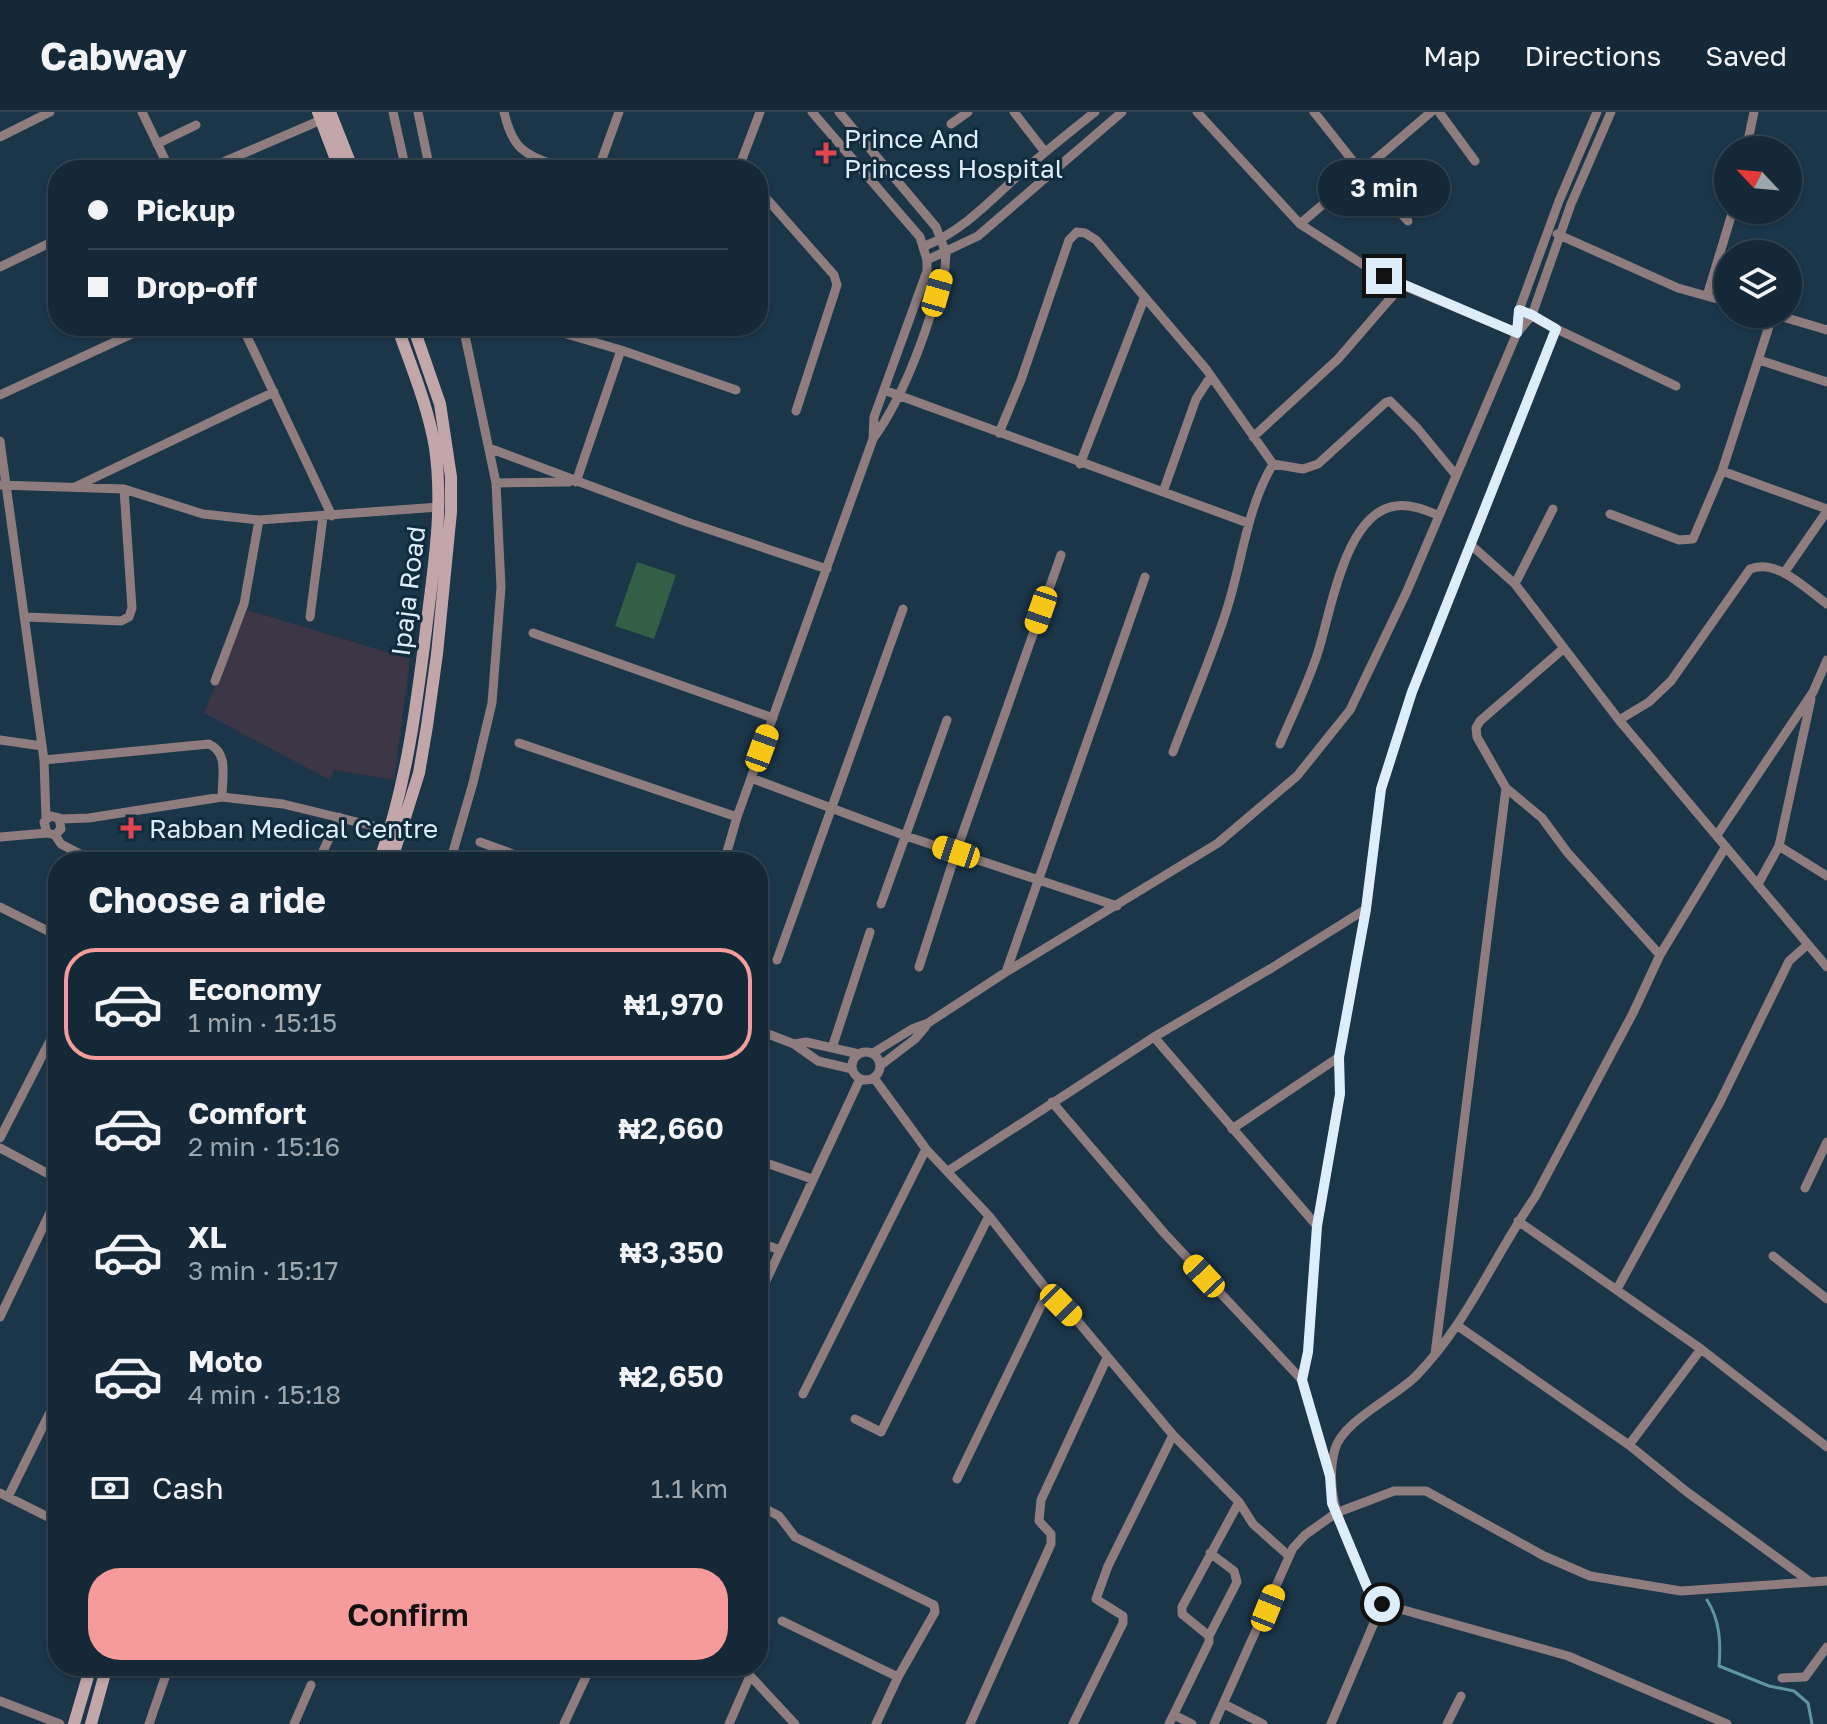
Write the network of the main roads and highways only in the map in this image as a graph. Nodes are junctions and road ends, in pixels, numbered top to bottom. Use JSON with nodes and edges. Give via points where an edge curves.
{"nodes":[{"id":1,"x":323,"y":115,"type":"edge"},
{"id":2,"x":337,"y":160,"type":"edge"},
{"id":3,"x":348,"y":160,"type":"edge"},
{"id":4,"x":401,"y":336,"type":"edge"},
{"id":5,"x":416,"y":336,"type":"edge"},
{"id":6,"x":414,"y":724,"type":"junction"},
{"id":7,"x":427,"y":726,"type":"junction"},
{"id":8,"x":382,"y":852,"type":"edge"},
{"id":9,"x":394,"y":852,"type":"edge"},
{"id":10,"x":88,"y":1676,"type":"edge"},
{"id":11,"x":104,"y":1676,"type":"edge"},
{"id":12,"x":74,"y":1724,"type":"edge"},
{"id":13,"x":91,"y":1724,"type":"edge"}],
"edges":[{"from":1,"to":2,"type":"main road"},
{"from":1,"to":3,"type":"main road"},
{"from":4,"to":6,"type":"main road","name":"Ipaja Road","via":[[429,417],[438,477]]},
{"from":5,"to":7,"type":"main road","name":"Ipaja Road","via":[[440,404],[451,477]]},
{"from":6,"to":7,"type":"main road"},
{"from":6,"to":8,"type":"main road","name":"Ipaja Road"},
{"from":7,"to":9,"type":"main road","name":"Ipaja Road","via":[[419,773]]},
{"from":10,"to":12,"type":"main road"},
{"from":11,"to":13,"type":"main road"}]}
